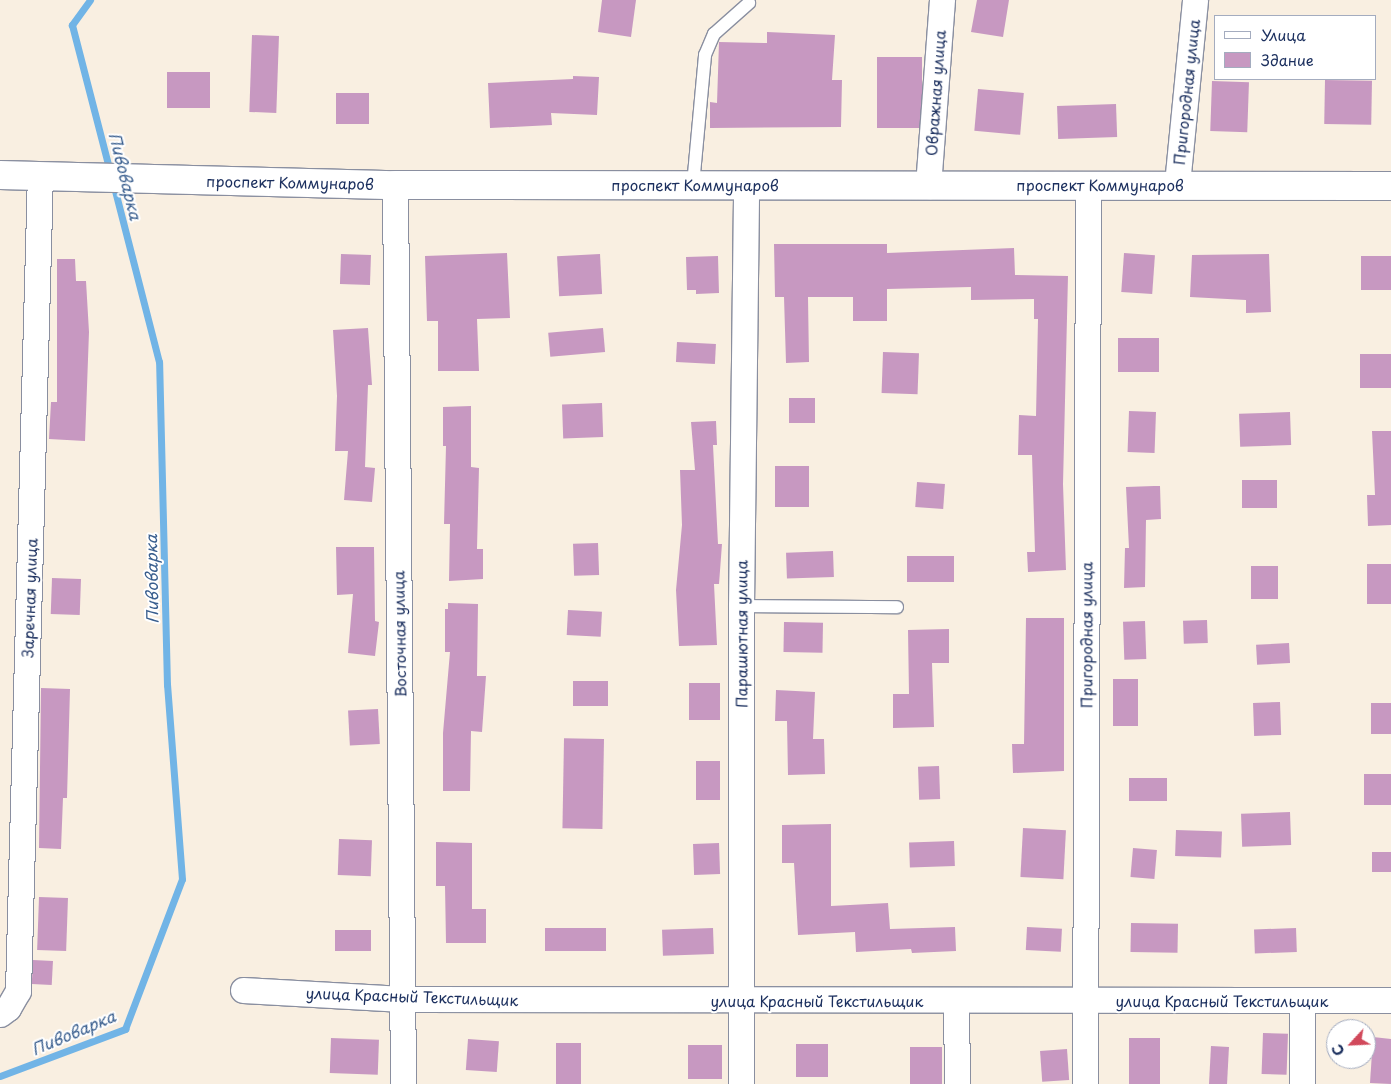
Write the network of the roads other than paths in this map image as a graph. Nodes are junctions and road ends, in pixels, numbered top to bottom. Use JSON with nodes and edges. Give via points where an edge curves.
{"nodes":[{"id":1,"x":942,"y":0,"type":"edge"},
{"id":2,"x":1195,"y":0,"type":"edge"},
{"id":3,"x":749,"y":3,"type":"dead end"},
{"id":4,"x":0,"y":175,"type":"edge"},
{"id":5,"x":40,"y":175,"type":"junction"},
{"id":6,"x":1177,"y":184,"type":"junction"},
{"id":7,"x":395,"y":185,"type":"junction"},
{"id":8,"x":693,"y":185,"type":"junction"},
{"id":9,"x":746,"y":185,"type":"junction"},
{"id":10,"x":1088,"y":185,"type":"junction"},
{"id":11,"x":928,"y":186,"type":"junction"},
{"id":12,"x":1391,"y":186,"type":"edge"},
{"id":13,"x":741,"y":606,"type":"junction"},
{"id":14,"x":897,"y":607,"type":"dead end"},
{"id":15,"x":243,"y":990,"type":"dead end"},
{"id":16,"x":402,"y":999,"type":"junction"},
{"id":17,"x":1391,"y":1000,"type":"edge"},
{"id":18,"x":741,"y":1001,"type":"junction"},
{"id":19,"x":956,"y":1001,"type":"junction"},
{"id":20,"x":1302,"y":1001,"type":"junction"},
{"id":21,"x":1084,"y":1002,"type":"junction"},
{"id":22,"x":0,"y":1014,"type":"edge"},
{"id":23,"x":403,"y":1084,"type":"edge"},
{"id":24,"x":741,"y":1084,"type":"edge"},
{"id":25,"x":957,"y":1084,"type":"edge"},
{"id":26,"x":1085,"y":1084,"type":"edge"},
{"id":27,"x":1302,"y":1084,"type":"edge"}],
"edges":[{"from":1,"to":11,"type":"street","name":"Овражная улица"},
{"from":2,"to":6,"type":"street","name":"Пригородная улица"},
{"from":3,"to":8,"type":"lane","via":[[714,34],[704,55]]},
{"from":4,"to":5,"type":"street","name":"проспект Коммунаров"},
{"from":5,"to":7,"type":"street","name":"проспект Коммунаров"},
{"from":5,"to":22,"type":"street","name":"Заречная улица","via":[[18,991],[8,1008]]},
{"from":6,"to":10,"type":"street","name":"проспект Коммунаров"},
{"from":6,"to":12,"type":"street","name":"проспект Коммунаров"},
{"from":7,"to":8,"type":"street","name":"проспект Коммунаров"},
{"from":7,"to":16,"type":"street","name":"Восточная улица"},
{"from":8,"to":9,"type":"street","name":"проспект Коммунаров"},
{"from":9,"to":11,"type":"street","name":"проспект Коммунаров"},
{"from":9,"to":13,"type":"street","name":"Парашютная улица"},
{"from":10,"to":11,"type":"street","name":"проспект Коммунаров"},
{"from":10,"to":21,"type":"street","name":"Пригородная улица"},
{"from":13,"to":14,"type":"lane"},
{"from":13,"to":18,"type":"street","name":"Парашютная улица"},
{"from":15,"to":16,"type":"street","name":"улица Красный Текстильщик"},
{"from":16,"to":18,"type":"street","name":"улица Красный Текстильщик"},
{"from":16,"to":23,"type":"street","name":"Восточная улица"},
{"from":17,"to":20,"type":"street","name":"улица Красный Текстильщик"},
{"from":18,"to":19,"type":"street","name":"улица Красный Текстильщик"},
{"from":18,"to":24,"type":"street","name":"Парашютная улица"},
{"from":19,"to":21,"type":"street","name":"улица Красный Текстильщик"},
{"from":19,"to":25,"type":"street"},
{"from":20,"to":21,"type":"street","name":"улица Красный Текстильщик"},
{"from":20,"to":27,"type":"street"},
{"from":21,"to":26,"type":"street","name":"Пригородная улица"}]}
